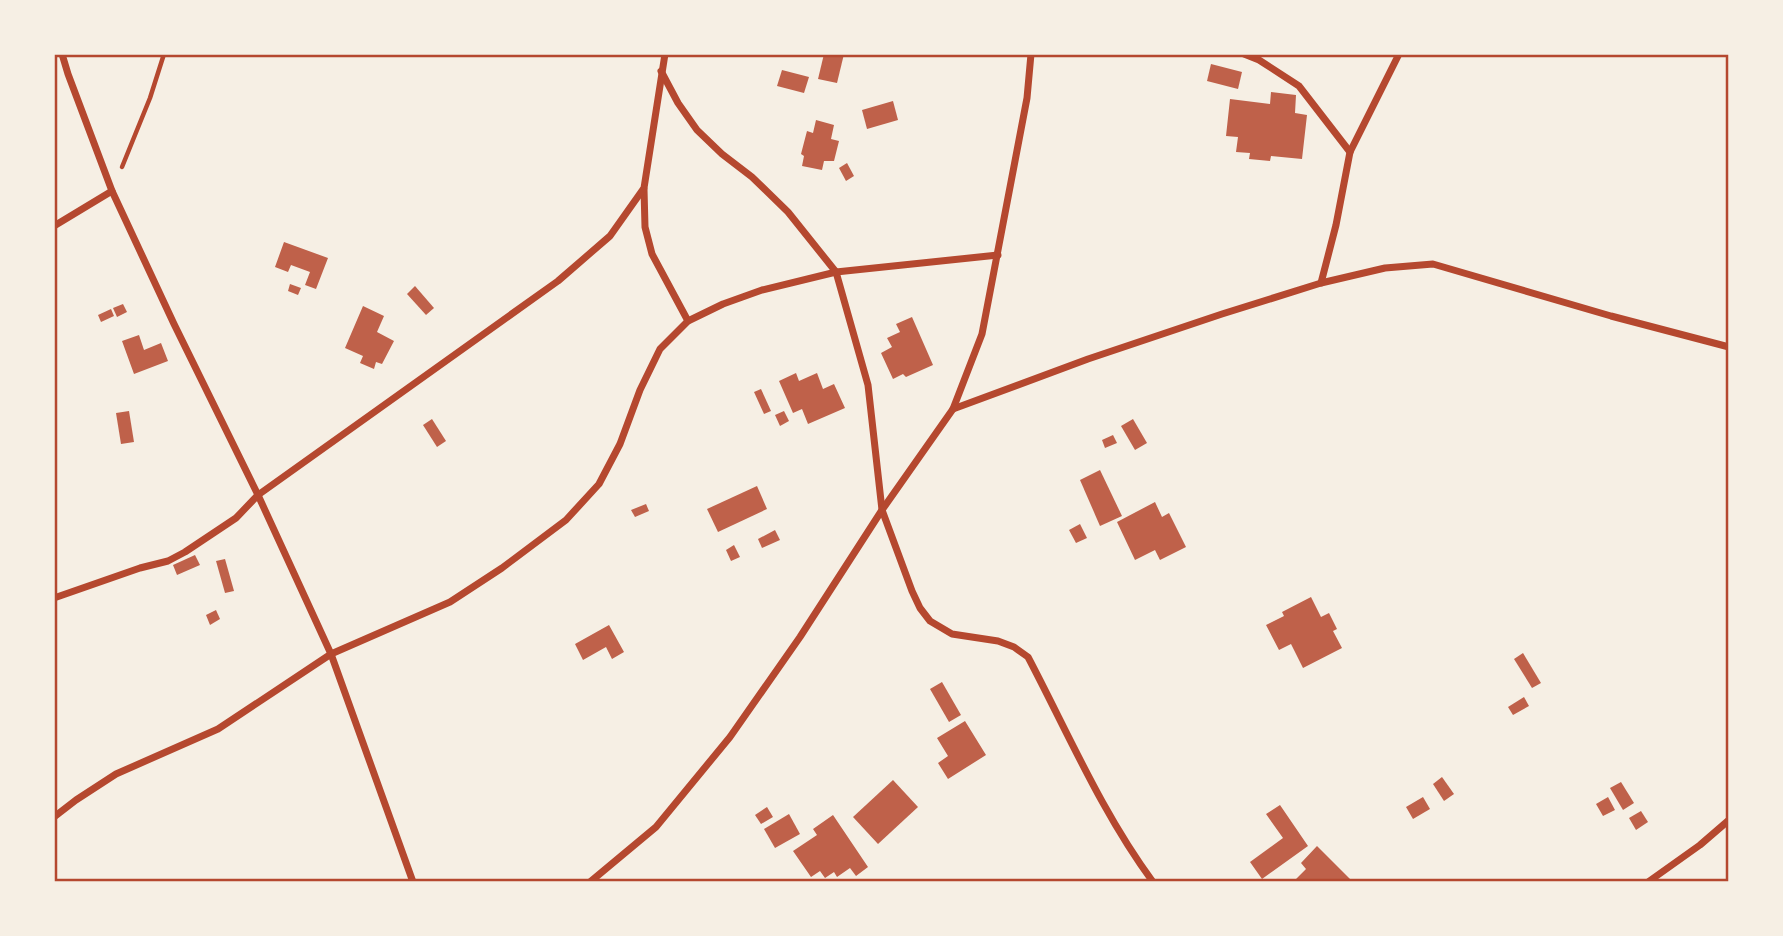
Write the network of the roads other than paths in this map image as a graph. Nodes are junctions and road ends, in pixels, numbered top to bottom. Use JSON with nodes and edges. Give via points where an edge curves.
{"nodes":[{"id":1,"x":62,"y":54,"type":"edge"},
{"id":2,"x":665,"y":54,"type":"edge"},
{"id":3,"x":1031,"y":54,"type":"edge"},
{"id":4,"x":1244,"y":54,"type":"edge"},
{"id":5,"x":1399,"y":54,"type":"edge"},
{"id":6,"x":661,"y":71,"type":"junction"},
{"id":7,"x":1350,"y":152,"type":"junction"},
{"id":8,"x":644,"y":188,"type":"junction"},
{"id":9,"x":112,"y":191,"type":"junction"},
{"id":10,"x":54,"y":226,"type":"edge"},
{"id":11,"x":998,"y":255,"type":"junction"},
{"id":12,"x":836,"y":272,"type":"junction"},
{"id":13,"x":1321,"y":283,"type":"junction"},
{"id":14,"x":688,"y":321,"type":"junction"},
{"id":15,"x":1729,"y":347,"type":"edge"},
{"id":16,"x":953,"y":409,"type":"junction"},
{"id":17,"x":258,"y":495,"type":"junction"},
{"id":18,"x":882,"y":510,"type":"junction"},
{"id":19,"x":54,"y":598,"type":"edge"},
{"id":20,"x":331,"y":654,"type":"junction"},
{"id":21,"x":54,"y":817,"type":"edge"},
{"id":22,"x":1729,"y":820,"type":"edge"},
{"id":23,"x":413,"y":882,"type":"edge"},
{"id":24,"x":590,"y":882,"type":"edge"},
{"id":25,"x":1153,"y":882,"type":"edge"},
{"id":26,"x":1648,"y":882,"type":"edge"}],
"edges":[{"from":1,"to":9,"type":"street"},
{"from":2,"to":6,"type":"street"},
{"from":3,"to":11,"type":"street"},
{"from":4,"to":7,"type":"street","via":[[1298,86]]},
{"from":5,"to":7,"type":"street"},
{"from":6,"to":8,"type":"street"},
{"from":6,"to":12,"type":"street","via":[[697,130],[788,212]]},
{"from":7,"to":13,"type":"street"},
{"from":8,"to":14,"type":"street","via":[[645,227],[652,254]]},
{"from":8,"to":17,"type":"street","via":[[610,236],[558,282]]},
{"from":9,"to":10,"type":"street"},
{"from":9,"to":17,"type":"street"},
{"from":11,"to":12,"type":"street"},
{"from":11,"to":16,"type":"street","via":[[982,334]]},
{"from":12,"to":14,"type":"street","via":[[762,290]]},
{"from":12,"to":18,"type":"street","via":[[867,385]]},
{"from":13,"to":15,"type":"street","via":[[1385,268],[1433,264]]},
{"from":13,"to":16,"type":"street","via":[[1088,359]]},
{"from":14,"to":20,"type":"street","via":[[660,349],[599,484],[566,520],[450,602]]},
{"from":16,"to":18,"type":"street"},
{"from":17,"to":19,"type":"street","via":[[236,519],[168,561]]},
{"from":17,"to":20,"type":"street"},
{"from":18,"to":24,"type":"street","via":[[730,737],[656,827]]},
{"from":18,"to":25,"type":"street","via":[[912,591],[930,621],[952,634],[999,641],[1028,657],[1100,799]]},
{"from":20,"to":21,"type":"street","via":[[218,729],[116,774]]},
{"from":20,"to":23,"type":"street"},
{"from":22,"to":26,"type":"street"}]}
